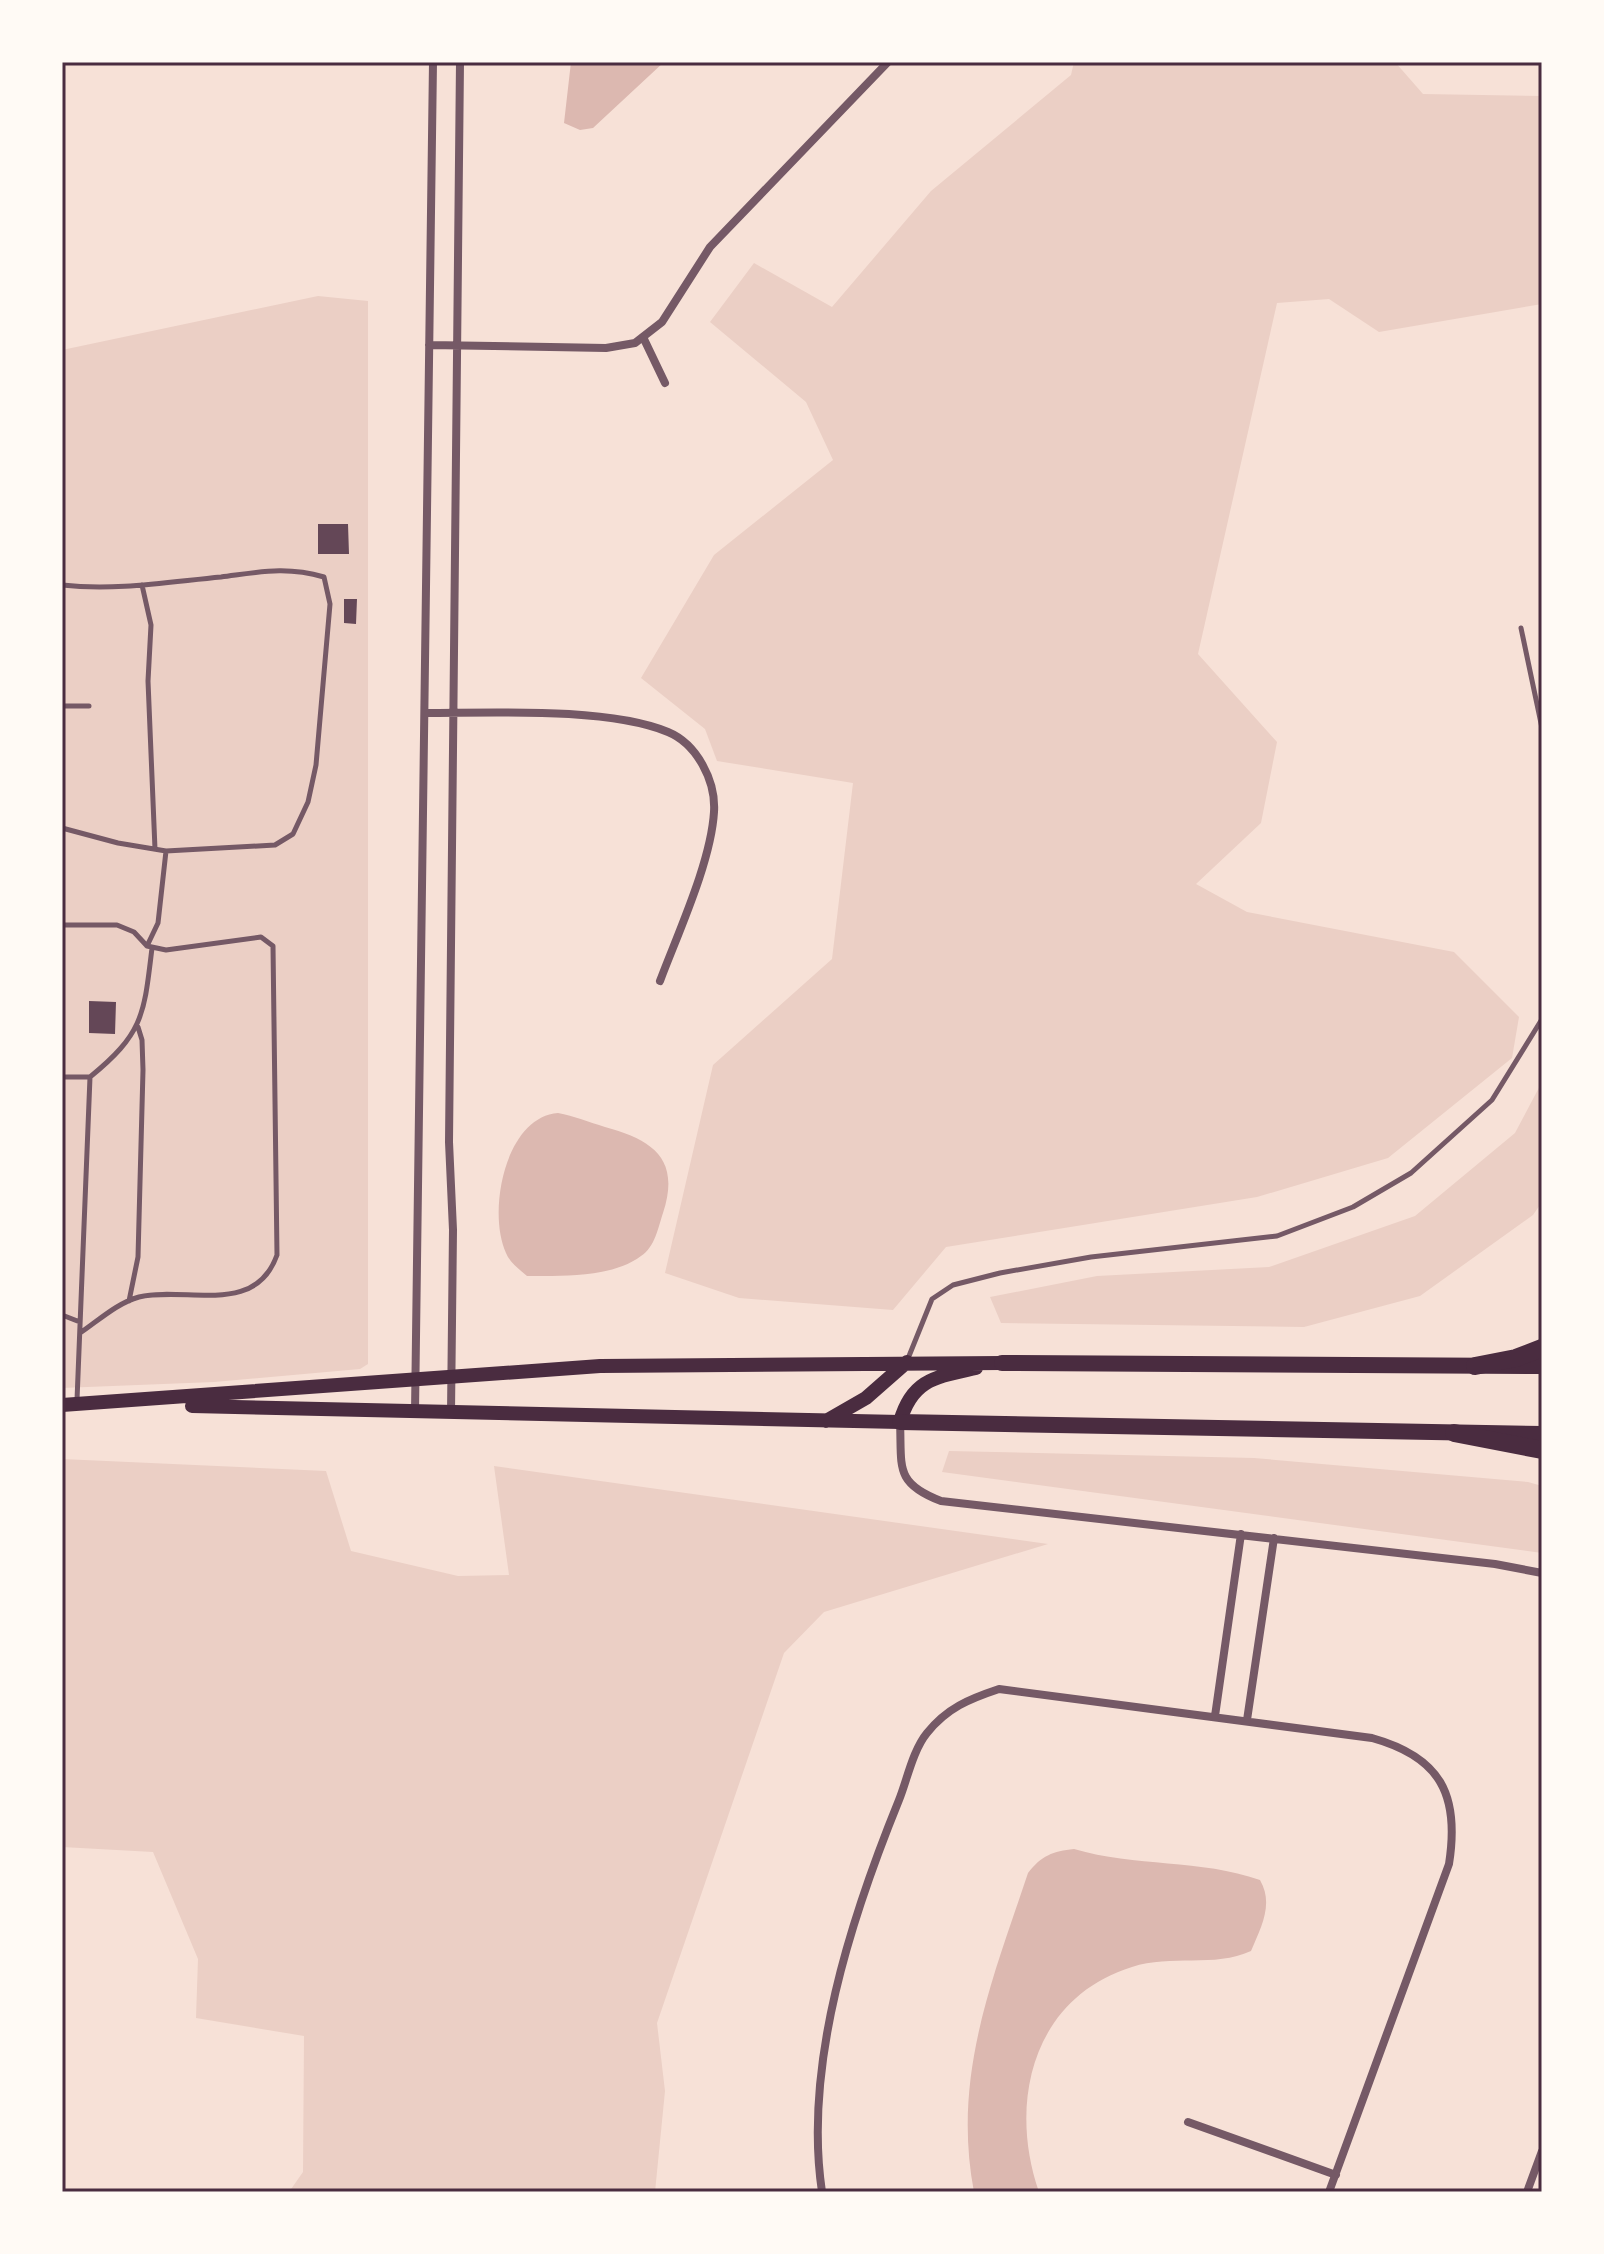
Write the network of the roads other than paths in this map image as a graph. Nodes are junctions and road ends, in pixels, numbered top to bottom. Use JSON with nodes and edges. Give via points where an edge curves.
{"nodes":[{"id":1,"x":433,"y":62,"type":"edge"},
{"id":2,"x":460,"y":62,"type":"edge"},
{"id":3,"x":888,"y":62,"type":"edge"},
{"id":4,"x":643,"y":337,"type":"junction"},
{"id":5,"x":429,"y":345,"type":"junction"},
{"id":6,"x":457,"y":345,"type":"junction"},
{"id":7,"x":665,"y":383,"type":"dead end"},
{"id":8,"x":62,"y":585,"type":"edge"},
{"id":9,"x":142,"y":585,"type":"junction"},
{"id":10,"x":1521,"y":628,"type":"dead end"},
{"id":11,"x":62,"y":706,"type":"edge"},
{"id":12,"x":89,"y":706,"type":"dead end"},
{"id":13,"x":425,"y":713,"type":"junction"},
{"id":14,"x":454,"y":713,"type":"junction"},
{"id":15,"x":1542,"y":728,"type":"edge"},
{"id":16,"x":62,"y":828,"type":"edge"},
{"id":17,"x":155,"y":849,"type":"junction"},
{"id":18,"x":166,"y":851,"type":"junction"},
{"id":19,"x":62,"y":925,"type":"edge"},
{"id":20,"x":149,"y":947,"type":"junction"},
{"id":21,"x":660,"y":981,"type":"dead end"},
{"id":22,"x":1542,"y":1019,"type":"edge"},
{"id":23,"x":138,"y":1027,"type":"junction"},
{"id":24,"x":62,"y":1077,"type":"edge"},
{"id":25,"x":90,"y":1077,"type":"junction"},
{"id":26,"x":129,"y":1302,"type":"junction"},
{"id":27,"x":62,"y":1315,"type":"edge"},
{"id":28,"x":80,"y":1322,"type":"junction"},
{"id":29,"x":80,"y":1333,"type":"junction"},
{"id":30,"x":1542,"y":1348,"type":"edge"},
{"id":31,"x":907,"y":1362,"type":"junction"},
{"id":32,"x":1002,"y":1363,"type":"junction"},
{"id":33,"x":1475,"y":1366,"type":"junction"},
{"id":34,"x":1542,"y":1366,"type":"edge"},
{"id":35,"x":451,"y":1377,"type":"junction"},
{"id":36,"x":416,"y":1381,"type":"junction"},
{"id":37,"x":111,"y":1404,"type":"junction"},
{"id":38,"x":69,"y":1405,"type":"edge"},
{"id":39,"x":415,"y":1412,"type":"junction"},
{"id":40,"x":451,"y":1413,"type":"junction"},
{"id":41,"x":825,"y":1421,"type":"junction"},
{"id":42,"x":900,"y":1422,"type":"junction"},
{"id":43,"x":1454,"y":1433,"type":"junction"},
{"id":44,"x":1542,"y":1434,"type":"edge"},
{"id":45,"x":1542,"y":1450,"type":"edge"},
{"id":46,"x":1241,"y":1534,"type":"junction"},
{"id":47,"x":1274,"y":1538,"type":"junction"},
{"id":48,"x":1542,"y":1573,"type":"edge"},
{"id":49,"x":1215,"y":1716,"type":"junction"},
{"id":50,"x":1247,"y":1720,"type":"junction"},
{"id":51,"x":1188,"y":2122,"type":"dead end"},
{"id":52,"x":1542,"y":2151,"type":"edge"},
{"id":53,"x":1336,"y":2175,"type":"junction"},
{"id":54,"x":822,"y":2192,"type":"edge"},
{"id":55,"x":1329,"y":2192,"type":"edge"},
{"id":56,"x":1527,"y":2192,"type":"edge"}],
"edges":[{"from":1,"to":5,"type":"street"},
{"from":2,"to":6,"type":"street"},
{"from":3,"to":4,"type":"street","via":[[710,247],[662,322]]},
{"from":4,"to":6,"type":"street","via":[[606,348]]},
{"from":4,"to":7,"type":"street"},
{"from":5,"to":6,"type":"street"},
{"from":5,"to":13,"type":"street"},
{"from":6,"to":14,"type":"street"},
{"from":8,"to":9,"type":"lane"},
{"from":9,"to":17,"type":"lane","via":[[151,625]]},
{"from":9,"to":18,"type":"lane","via":[[295,569],[324,577],[330,604],[316,765],[308,802],[293,834],[275,845]]},
{"from":10,"to":15,"type":"lane"},
{"from":11,"to":12,"type":"lane"},
{"from":13,"to":14,"type":"street"},
{"from":13,"to":36,"type":"street"},
{"from":14,"to":21,"type":"street","via":[[632,721],[671,733],[695,752],[714,795],[711,839]]},
{"from":14,"to":35,"type":"street"},
{"from":16,"to":17,"type":"lane"},
{"from":17,"to":18,"type":"lane"},
{"from":18,"to":20,"type":"lane","via":[[158,923]]},
{"from":19,"to":20,"type":"lane","via":[[117,925]]},
{"from":20,"to":23,"type":"lane"},
{"from":20,"to":26,"type":"lane","via":[[166,950],[261,937],[273,946],[277,1255],[264,1278],[240,1291]]},
{"from":22,"to":31,"type":"lane","via":[[1492,1100],[1439,1151],[1381,1192],[1323,1221],[1277,1236],[1091,1257],[953,1285],[932,1299]]},
{"from":23,"to":25,"type":"lane","via":[[122,1051]]},
{"from":23,"to":26,"type":"lane","via":[[143,1070],[138,1257]]},
{"from":24,"to":25,"type":"lane"},
{"from":25,"to":28,"type":"lane"},
{"from":26,"to":29,"type":"lane"},
{"from":27,"to":28,"type":"lane"},
{"from":28,"to":29,"type":"lane"},
{"from":29,"to":38,"type":"lane"},
{"from":30,"to":33,"type":"highway"},
{"from":31,"to":32,"type":"main road"},
{"from":31,"to":35,"type":"main road","via":[[600,1366]]},
{"from":31,"to":41,"type":"main road","via":[[866,1398]]},
{"from":32,"to":33,"type":"main road"},
{"from":32,"to":42,"type":"main road","via":[[940,1376],[917,1388]]},
{"from":33,"to":34,"type":"main road"},
{"from":35,"to":36,"type":"main road"},
{"from":35,"to":40,"type":"street"},
{"from":36,"to":37,"type":"main road"},
{"from":36,"to":39,"type":"street"},
{"from":37,"to":38,"type":"main road"},
{"from":37,"to":39,"type":"main road"},
{"from":39,"to":40,"type":"main road"},
{"from":40,"to":41,"type":"main road"},
{"from":41,"to":42,"type":"main road"},
{"from":42,"to":43,"type":"main road"},
{"from":42,"to":46,"type":"street","via":[[905,1480],[914,1490],[941,1501]]},
{"from":43,"to":44,"type":"main road"},
{"from":43,"to":45,"type":"highway"},
{"from":46,"to":47,"type":"street"},
{"from":46,"to":49,"type":"street"},
{"from":47,"to":48,"type":"street"},
{"from":47,"to":50,"type":"street"},
{"from":49,"to":50,"type":"street"},
{"from":49,"to":54,"type":"street","via":[[999,1689],[958,1703],[925,1735],[873,1864],[821,2050],[816,2124]]},
{"from":50,"to":53,"type":"street","via":[[1405,1747],[1436,1773],[1449,1803],[1454,1833],[1449,1864]]},
{"from":51,"to":53,"type":"street"},
{"from":52,"to":56,"type":"street"},
{"from":53,"to":55,"type":"street"}]}
